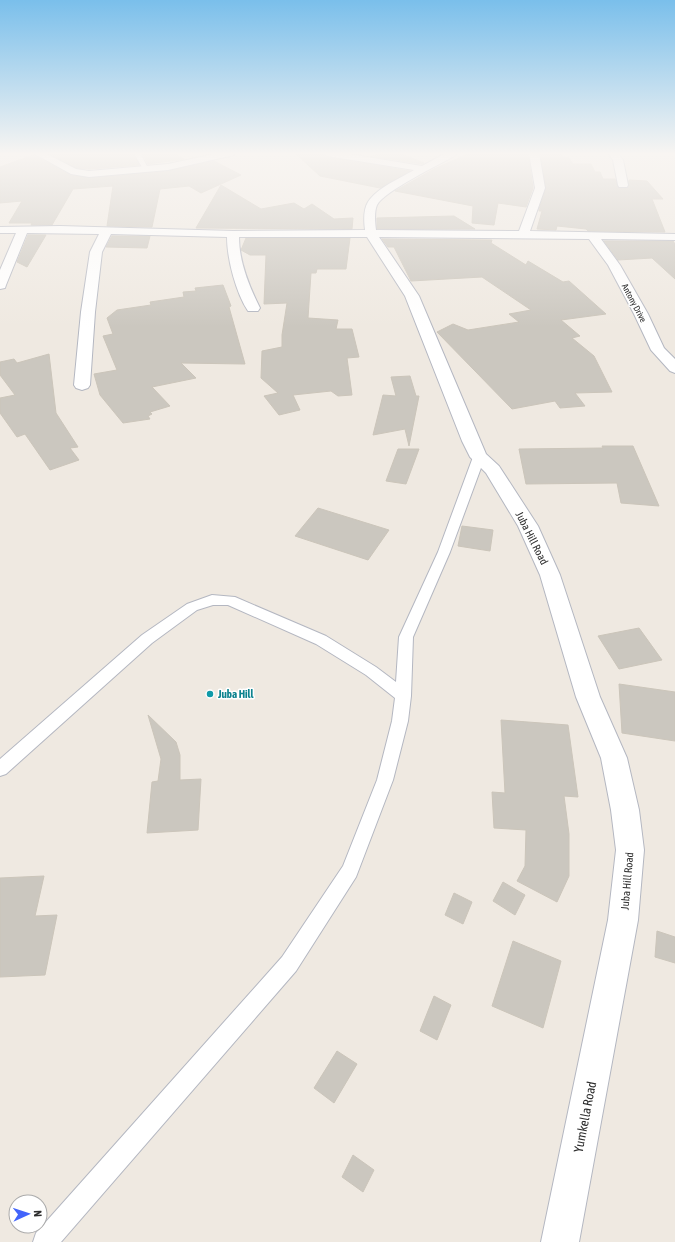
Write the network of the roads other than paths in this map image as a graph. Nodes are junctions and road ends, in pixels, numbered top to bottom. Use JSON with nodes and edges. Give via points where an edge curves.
{"nodes":[{"id":1,"x":371,"y":211,"type":"edge"},
{"id":2,"x":533,"y":211,"type":"edge"},
{"id":3,"x":1,"y":225,"type":"edge"},
{"id":4,"x":23,"y":229,"type":"junction"},
{"id":5,"x":107,"y":230,"type":"junction"},
{"id":6,"x":233,"y":234,"type":"junction"},
{"id":7,"x":371,"y":234,"type":"junction"},
{"id":8,"x":524,"y":234,"type":"junction"},
{"id":9,"x":594,"y":237,"type":"junction"},
{"id":10,"x":675,"y":237,"type":"edge"},
{"id":11,"x":0,"y":285,"type":"edge"},
{"id":12,"x":253,"y":308,"type":"dead end"},
{"id":13,"x":675,"y":368,"type":"edge"},
{"id":14,"x":82,"y":385,"type":"dead end"},
{"id":15,"x":479,"y":458,"type":"junction"},
{"id":16,"x":403,"y":696,"type":"junction"},
{"id":17,"x":0,"y":769,"type":"edge"},
{"id":18,"x":610,"y":992,"type":"joint"},
{"id":19,"x":45,"y":1242,"type":"edge"},
{"id":20,"x":560,"y":1242,"type":"edge"}],
"edges":[{"from":1,"to":7,"type":"street"},
{"from":2,"to":8,"type":"street"},
{"from":3,"to":4,"type":"street"},
{"from":4,"to":5,"type":"street"},
{"from":4,"to":11,"type":"street"},
{"from":5,"to":6,"type":"street"},
{"from":5,"to":14,"type":"street","via":[[96,252]]},
{"from":6,"to":7,"type":"street"},
{"from":6,"to":12,"type":"street","via":[[232,252]]},
{"from":7,"to":8,"type":"street"},
{"from":7,"to":15,"type":"street","name":"Juba Hill Road","via":[[412,296],[470,442]]},
{"from":8,"to":9,"type":"street"},
{"from":9,"to":10,"type":"street"},
{"from":9,"to":13,"type":"street","name":"Antony Drive","via":[[618,272],[658,350]]},
{"from":15,"to":16,"type":"lane","via":[[444,552],[406,636]]},
{"from":15,"to":18,"type":"street","name":"Juba Hill Road","via":[[493,470],[528,526],[550,575],[588,697],[614,758],[630,850],[623,920]]},
{"from":16,"to":17,"type":"lane","via":[[371,671],[321,640],[230,600],[212,600],[192,607],[146,639]]},
{"from":16,"to":19,"type":"lane","via":[[400,721],[385,780],[350,871],[293,958]]},
{"from":18,"to":20,"type":"street","name":"Yumkella Road"}]}
